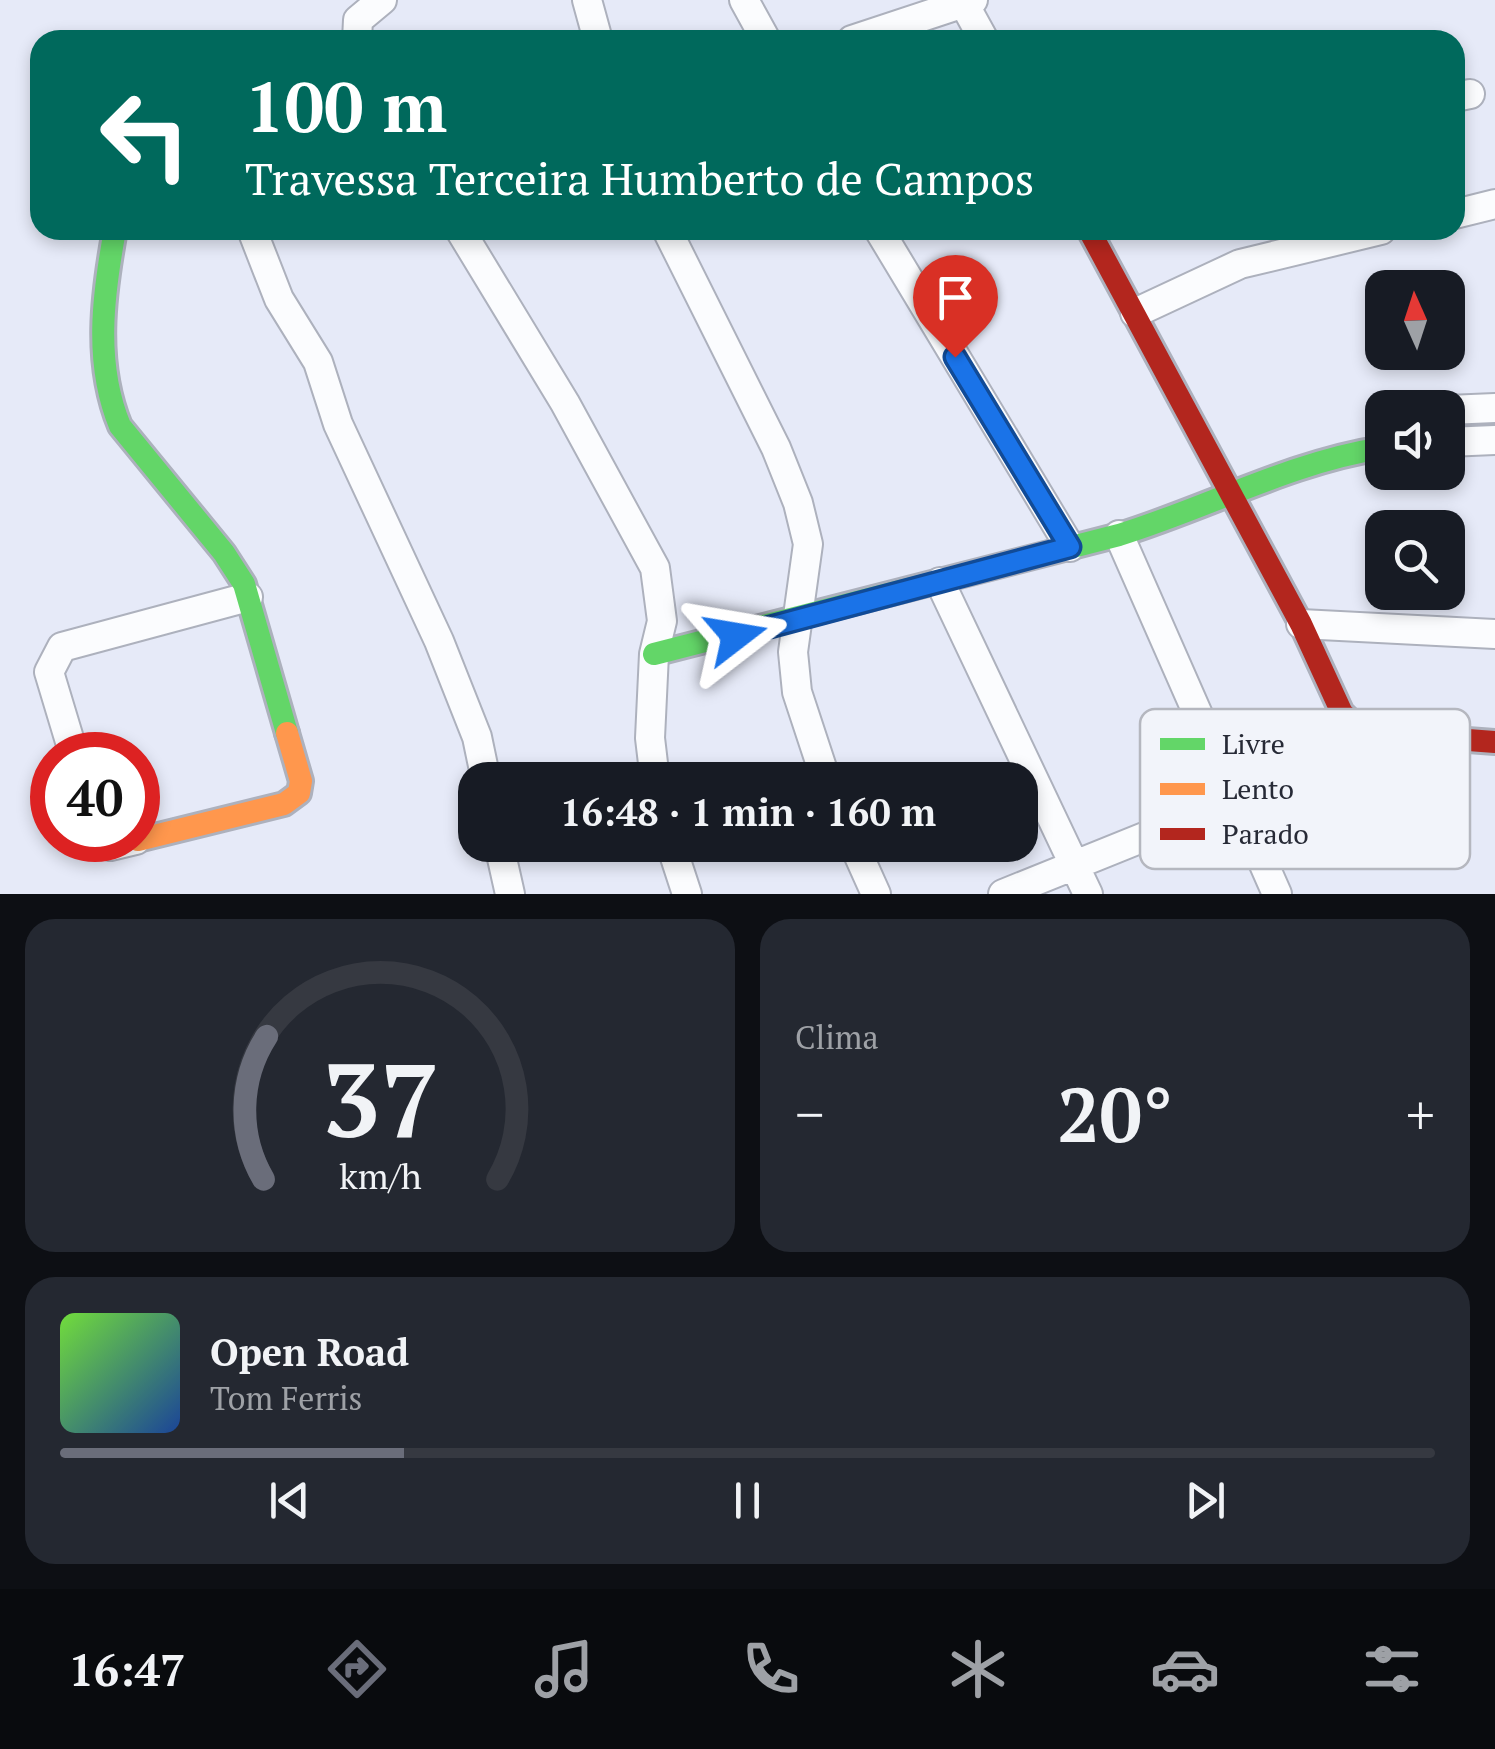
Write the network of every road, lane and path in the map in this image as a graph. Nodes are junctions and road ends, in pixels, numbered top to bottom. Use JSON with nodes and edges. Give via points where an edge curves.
{"nodes":[{"id":1,"x":382,"y":0,"type":"edge"},
{"id":2,"x":588,"y":0,"type":"edge"},
{"id":3,"x":744,"y":0,"type":"edge"},
{"id":4,"x":966,"y":1,"type":"edge"},
{"id":5,"x":358,"y":30,"type":"edge"},
{"id":6,"x":596,"y":30,"type":"edge"},
{"id":7,"x":760,"y":30,"type":"edge"},
{"id":8,"x":881,"y":30,"type":"edge"},
{"id":9,"x":979,"y":30,"type":"edge"},
{"id":10,"x":1494,"y":207,"type":"edge"},
{"id":11,"x":1465,"y":212,"type":"edge"},
{"id":12,"x":114,"y":240,"type":"edge"},
{"id":13,"x":256,"y":240,"type":"edge"},
{"id":14,"x":466,"y":240,"type":"edge"},
{"id":15,"x":673,"y":240,"type":"edge"},
{"id":16,"x":885,"y":240,"type":"edge"},
{"id":17,"x":1095,"y":240,"type":"edge"},
{"id":18,"x":1340,"y":240,"type":"edge"},
{"id":19,"x":1135,"y":313,"type":"junction"},
{"id":20,"x":1495,"y":408,"type":"edge"},
{"id":21,"x":1465,"y":409,"type":"edge"},
{"id":22,"x":1495,"y":440,"type":"edge"},
{"id":23,"x":1465,"y":441,"type":"edge"},
{"id":24,"x":1365,"y":450,"type":"edge"},
{"id":25,"x":1231,"y":494,"type":"junction"},
{"id":26,"x":1119,"y":535,"type":"junction"},
{"id":27,"x":1070,"y":547,"type":"junction"},
{"id":28,"x":940,"y":582,"type":"junction"},
{"id":29,"x":248,"y":597,"type":"junction"},
{"id":30,"x":798,"y":620,"type":"junction"},
{"id":31,"x":1301,"y":624,"type":"junction"},
{"id":32,"x":1495,"y":634,"type":"edge"},
{"id":33,"x":654,"y":654,"type":"junction"},
{"id":34,"x":1196,"y":709,"type":"edge"},
{"id":35,"x":1340,"y":709,"type":"edge"},
{"id":36,"x":67,"y":732,"type":"edge"},
{"id":37,"x":1470,"y":740,"type":"edge"},
{"id":38,"x":1495,"y":742,"type":"edge"},
{"id":39,"x":482,"y":762,"type":"edge"},
{"id":40,"x":653,"y":762,"type":"edge"},
{"id":41,"x":820,"y":762,"type":"edge"},
{"id":42,"x":160,"y":834,"type":"edge"},
{"id":43,"x":1140,"y":838,"type":"edge"},
{"id":44,"x":503,"y":862,"type":"edge"},
{"id":45,"x":677,"y":862,"type":"edge"},
{"id":46,"x":862,"y":862,"type":"edge"},
{"id":47,"x":1076,"y":864,"type":"junction"},
{"id":48,"x":1266,"y":869,"type":"edge"},
{"id":49,"x":510,"y":894,"type":"edge"},
{"id":50,"x":687,"y":894,"type":"edge"},
{"id":51,"x":876,"y":894,"type":"edge"},
{"id":52,"x":1003,"y":894,"type":"edge"},
{"id":53,"x":1088,"y":894,"type":"edge"},
{"id":54,"x":1277,"y":894,"type":"edge"}],
"edges":[{"from":1,"to":5,"type":"street","via":[[358,20]]},
{"from":2,"to":6,"type":"street"},
{"from":3,"to":7,"type":"street"},
{"from":4,"to":8,"type":"street"},
{"from":4,"to":9,"type":"street"},
{"from":10,"to":11,"type":"street"},
{"from":12,"to":29,"type":"street","via":[[104,343],[110,406],[224,552]]},
{"from":13,"to":39,"type":"street","via":[[279,299],[318,362],[338,424],[439,642]]},
{"from":14,"to":33,"type":"street","via":[[655,568],[662,621]]},
{"from":15,"to":30,"type":"street","via":[[798,503],[808,544]]},
{"from":16,"to":27,"type":"street"},
{"from":17,"to":19,"type":"street"},
{"from":18,"to":19,"type":"street","via":[[1240,264]]},
{"from":19,"to":25,"type":"street"},
{"from":20,"to":21,"type":"street"},
{"from":22,"to":23,"type":"street"},
{"from":24,"to":25,"type":"street"},
{"from":25,"to":26,"type":"street"},
{"from":25,"to":31,"type":"street"},
{"from":26,"to":27,"type":"street"},
{"from":26,"to":34,"type":"street"},
{"from":27,"to":28,"type":"street"},
{"from":28,"to":30,"type":"street"},
{"from":28,"to":47,"type":"street"},
{"from":29,"to":36,"type":"street","via":[[62,647],[49,672]]},
{"from":29,"to":42,"type":"street","via":[[302,781],[299,793],[284,804]]},
{"from":30,"to":33,"type":"street"},
{"from":30,"to":41,"type":"street","via":[[797,692]]},
{"from":31,"to":32,"type":"street"},
{"from":31,"to":35,"type":"street"},
{"from":33,"to":40,"type":"street"},
{"from":37,"to":38,"type":"street"},
{"from":43,"to":47,"type":"street"},
{"from":44,"to":49,"type":"street"},
{"from":45,"to":50,"type":"street"},
{"from":46,"to":51,"type":"street"},
{"from":47,"to":52,"type":"street"},
{"from":47,"to":53,"type":"street"},
{"from":48,"to":54,"type":"street"}]}
